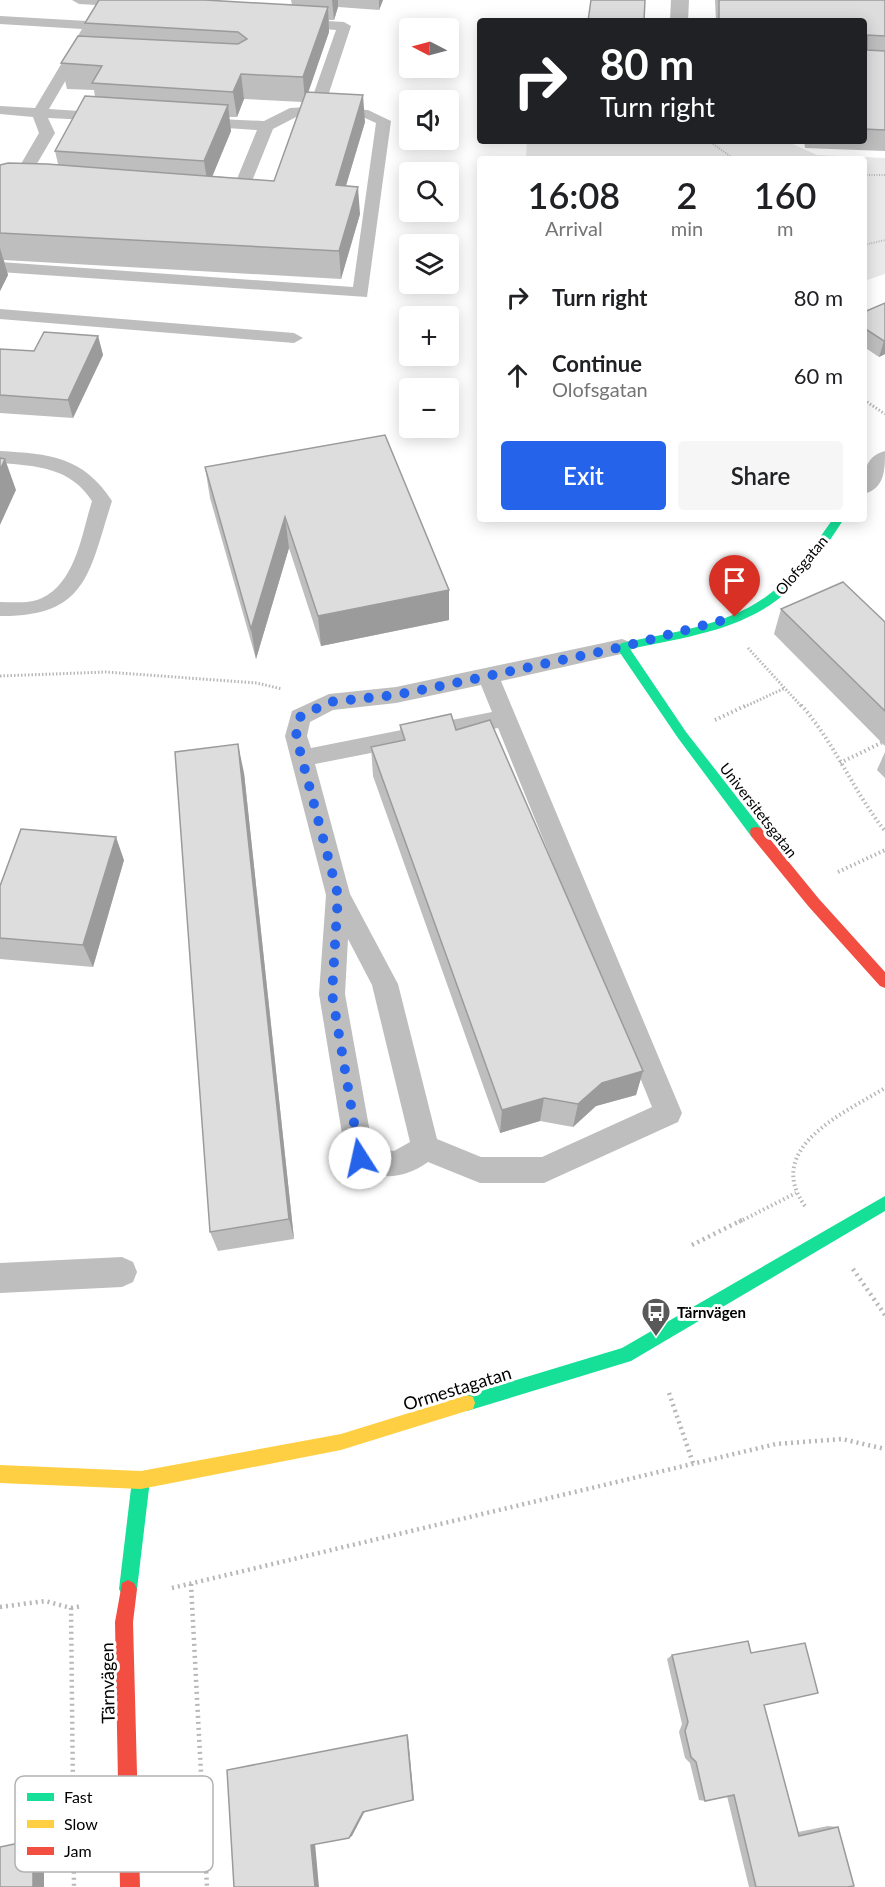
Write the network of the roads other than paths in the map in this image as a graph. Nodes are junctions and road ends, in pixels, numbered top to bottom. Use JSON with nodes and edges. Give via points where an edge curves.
{"nodes":[{"id":1,"x":79,"y":0,"type":"edge"},
{"id":2,"x":186,"y":0,"type":"edge"},
{"id":3,"x":680,"y":0,"type":"edge"},
{"id":4,"x":181,"y":16,"type":"edge"},
{"id":5,"x":679,"y":18,"type":"edge"},
{"id":6,"x":0,"y":20,"type":"edge"},
{"id":7,"x":274,"y":22,"type":"edge"},
{"id":8,"x":91,"y":25,"type":"junction"},
{"id":9,"x":0,"y":110,"type":"edge"},
{"id":10,"x":315,"y":112,"type":"junction"},
{"id":11,"x":39,"y":113,"type":"junction"},
{"id":12,"x":128,"y":118,"type":"edge"},
{"id":13,"x":185,"y":122,"type":"edge"},
{"id":14,"x":266,"y":126,"type":"junction"},
{"id":15,"x":19,"y":181,"type":"junction"},
{"id":16,"x":42,"y":182,"type":"edge"},
{"id":17,"x":0,"y":187,"type":"edge"},
{"id":18,"x":204,"y":194,"type":"edge"},
{"id":19,"x":0,"y":267,"type":"edge"},
{"id":20,"x":0,"y":314,"type":"edge"},
{"id":21,"x":294,"y":338,"type":"dead end"},
{"id":22,"x":0,"y":457,"type":"edge"},
{"id":23,"x":885,"y":459,"type":"edge"},
{"id":24,"x":867,"y":482,"type":"edge"},
{"id":25,"x":837,"y":522,"type":"edge"},
{"id":26,"x":0,"y":609,"type":"edge"},
{"id":27,"x":622,"y":647,"type":"junction"},
{"id":28,"x":488,"y":676,"type":"junction"},
{"id":29,"x":505,"y":718,"type":"junction"},
{"id":30,"x":302,"y":758,"type":"junction"},
{"id":31,"x":338,"y":895,"type":"junction"},
{"id":32,"x":885,"y":982,"type":"edge"},
{"id":33,"x":425,"y":1148,"type":"junction"},
{"id":34,"x":885,"y":1203,"type":"edge"},
{"id":35,"x":122,"y":1272,"type":"dead end"},
{"id":36,"x":0,"y":1278,"type":"edge"},
{"id":37,"x":0,"y":1474,"type":"edge"},
{"id":38,"x":141,"y":1480,"type":"junction"},
{"id":39,"x":127,"y":1776,"type":"edge"},
{"id":40,"x":130,"y":1872,"type":"edge"},
{"id":41,"x":130,"y":1887,"type":"edge"}],
"edges":[{"from":1,"to":2,"type":"lane","via":[[170,5]]},
{"from":3,"to":5,"type":"street"},
{"from":4,"to":8,"type":"lane","via":[[99,12]]},
{"from":6,"to":8,"type":"lane"},
{"from":7,"to":10,"type":"lane","via":[[344,26]]},
{"from":8,"to":11,"type":"lane","via":[[80,55]]},
{"from":9,"to":11,"type":"lane"},
{"from":10,"to":14,"type":"lane","via":[[295,111]]},
{"from":10,"to":19,"type":"lane","via":[[368,114],[384,121],[361,293]]},
{"from":11,"to":12,"type":"lane"},
{"from":11,"to":15,"type":"lane","via":[[47,133]]},
{"from":13,"to":14,"type":"lane"},
{"from":14,"to":18,"type":"lane","via":[[238,196]]},
{"from":15,"to":16,"type":"lane"},
{"from":15,"to":17,"type":"lane"},
{"from":20,"to":21,"type":"lane"},
{"from":22,"to":26,"type":"lane","via":[[65,465],[91,482],[102,501],[72,586],[57,602],[23,611]]},
{"from":23,"to":24,"type":"street"},
{"from":25,"to":27,"type":"street","name":"Olofsgatan","via":[[793,578],[774,597],[747,613]]},
{"from":27,"to":28,"type":"lane"},
{"from":27,"to":32,"type":"street","name":"Universitetsgatan","via":[[682,735],[802,889]]},
{"from":28,"to":29,"type":"lane"},
{"from":28,"to":30,"type":"lane","via":[[396,695],[329,702],[300,717],[296,736]]},
{"from":29,"to":30,"type":"lane"},
{"from":29,"to":33,"type":"lane","via":[[668,1113],[544,1170],[480,1170]]},
{"from":30,"to":31,"type":"lane"},
{"from":31,"to":33,"type":"lane","via":[[385,984]]},
{"from":31,"to":33,"type":"lane","via":[[332,994],[360,1158],[386,1167],[406,1162]]},
{"from":34,"to":38,"type":"street","name":"Ormestagatan","via":[[625,1355],[341,1442]]},
{"from":35,"to":36,"type":"lane"},
{"from":37,"to":38,"type":"street","name":"Ormestagatan"},
{"from":38,"to":39,"type":"street","name":"Tärnvägen","via":[[124,1622]]},
{"from":40,"to":41,"type":"street","name":"Tärnvägen"}]}
